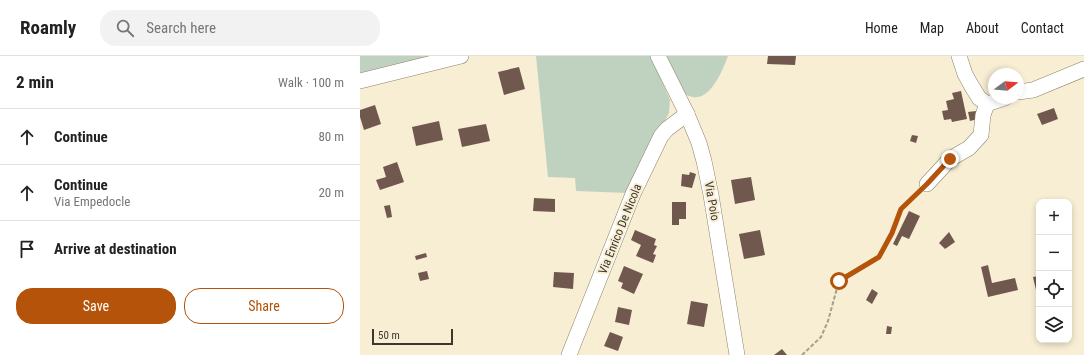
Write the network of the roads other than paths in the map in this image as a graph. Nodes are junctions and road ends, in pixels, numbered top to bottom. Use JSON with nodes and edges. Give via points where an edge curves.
{"nodes":[{"id":1,"x":461,"y":56,"type":"edge"},
{"id":2,"x":658,"y":56,"type":"edge"},
{"id":3,"x":959,"y":56,"type":"edge"},
{"id":4,"x":1084,"y":69,"type":"edge"},
{"id":5,"x":360,"y":82,"type":"edge"},
{"id":6,"x":1024,"y":91,"type":"edge"},
{"id":7,"x":987,"y":104,"type":"joint"},
{"id":8,"x":687,"y":114,"type":"junction"},
{"id":9,"x":927,"y":184,"type":"road end"},
{"id":10,"x":569,"y":355,"type":"edge"},
{"id":11,"x":737,"y":355,"type":"edge"}],
"edges":[{"from":1,"to":5,"type":"street"},
{"from":2,"to":8,"type":"street","name":"Via Poio"},
{"from":3,"to":7,"type":"street","via":[[971,85],[979,98]]},
{"from":4,"to":6,"type":"street"},
{"from":7,"to":9,"type":"street","via":[[981,135],[969,148],[950,159]]},
{"from":8,"to":10,"type":"street","name":"Via Enrico De Nicola","via":[[661,136],[633,194]]},
{"from":8,"to":11,"type":"street","name":"Via Poio","via":[[706,167]]}]}
